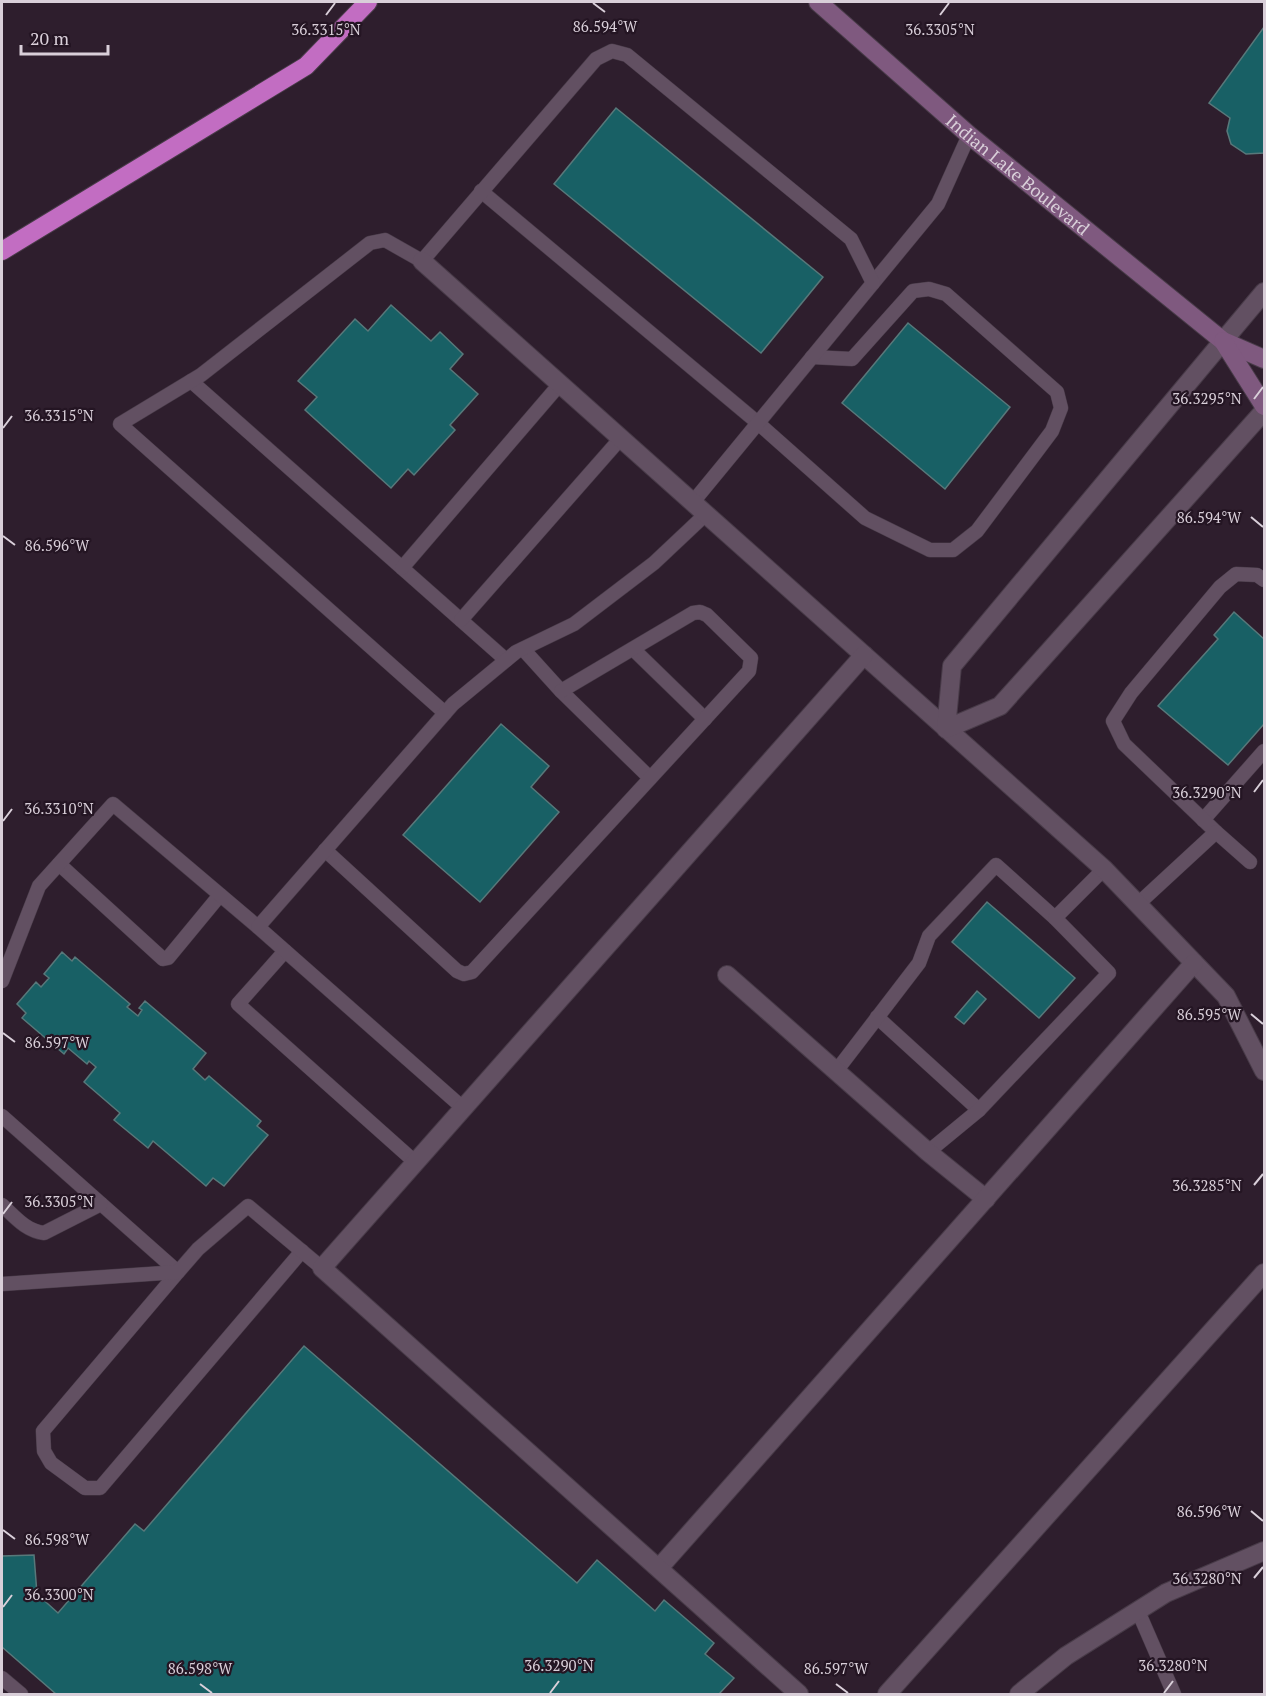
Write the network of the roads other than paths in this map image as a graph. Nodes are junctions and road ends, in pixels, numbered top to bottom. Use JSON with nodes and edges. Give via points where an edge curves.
{"nodes":[{"id":1,"x":368,"y":2,"type":"edge"},
{"id":2,"x":818,"y":2,"type":"edge"},
{"id":3,"x":969,"y":135,"type":"junction"},
{"id":4,"x":481,"y":191,"type":"junction"},
{"id":5,"x":2,"y":251,"type":"edge"},
{"id":6,"x":422,"y":261,"type":"junction"},
{"id":7,"x":873,"y":283,"type":"junction"},
{"id":8,"x":1264,"y":292,"type":"edge"},
{"id":9,"x":1223,"y":341,"type":"junction"},
{"id":10,"x":812,"y":357,"type":"junction"},
{"id":11,"x":1264,"y":359,"type":"edge"},
{"id":12,"x":191,"y":381,"type":"junction"},
{"id":13,"x":560,"y":384,"type":"junction"},
{"id":14,"x":1264,"y":406,"type":"edge"},
{"id":15,"x":1264,"y":411,"type":"edge"},
{"id":16,"x":758,"y":423,"type":"junction"},
{"id":17,"x":621,"y":438,"type":"junction"},
{"id":18,"x":700,"y":508,"type":"junction"},
{"id":19,"x":402,"y":568,"type":"junction"},
{"id":20,"x":1264,"y":580,"type":"edge"},
{"id":21,"x":461,"y":620,"type":"junction"},
{"id":22,"x":523,"y":649,"type":"junction"},
{"id":23,"x":633,"y":649,"type":"junction"},
{"id":24,"x":864,"y":655,"type":"junction"},
{"id":25,"x":506,"y":660,"type":"junction"},
{"id":26,"x":561,"y":691,"type":"junction"},
{"id":27,"x":445,"y":712,"type":"junction"},
{"id":28,"x":705,"y":719,"type":"junction"},
{"id":29,"x":946,"y":729,"type":"junction"},
{"id":30,"x":1264,"y":751,"type":"edge"},
{"id":31,"x":650,"y":778,"type":"junction"},
{"id":32,"x":1203,"y":820,"type":"junction"},
{"id":33,"x":1216,"y":832,"type":"junction"},
{"id":34,"x":325,"y":850,"type":"junction"},
{"id":35,"x":1250,"y":862,"type":"dead end"},
{"id":36,"x":59,"y":864,"type":"junction"},
{"id":37,"x":1104,"y":869,"type":"junction"},
{"id":38,"x":220,"y":895,"type":"junction"},
{"id":39,"x":1138,"y":904,"type":"junction"},
{"id":40,"x":1055,"y":918,"type":"junction"},
{"id":41,"x":258,"y":927,"type":"junction"},
{"id":42,"x":285,"y":951,"type":"junction"},
{"id":43,"x":1194,"y":963,"type":"junction"},
{"id":44,"x":727,"y":975,"type":"dead end"},
{"id":45,"x":2,"y":981,"type":"edge"},
{"id":46,"x":877,"y":1017,"type":"junction"},
{"id":47,"x":837,"y":1070,"type":"junction"},
{"id":48,"x":1264,"y":1071,"type":"edge"},
{"id":49,"x":464,"y":1108,"type":"junction"},
{"id":50,"x":979,"y":1110,"type":"junction"},
{"id":51,"x":2,"y":1116,"type":"edge"},
{"id":52,"x":928,"y":1152,"type":"junction"},
{"id":53,"x":416,"y":1162,"type":"junction"},
{"id":54,"x":986,"y":1199,"type":"junction"},
{"id":55,"x":101,"y":1204,"type":"junction"},
{"id":56,"x":2,"y":1205,"type":"edge"},
{"id":57,"x":302,"y":1251,"type":"junction"},
{"id":58,"x":322,"y":1268,"type":"junction"},
{"id":59,"x":178,"y":1272,"type":"junction"},
{"id":60,"x":1264,"y":1273,"type":"edge"},
{"id":61,"x":2,"y":1284,"type":"edge"},
{"id":62,"x":1264,"y":1551,"type":"edge"},
{"id":63,"x":659,"y":1568,"type":"junction"},
{"id":64,"x":1138,"y":1611,"type":"junction"},
{"id":65,"x":2,"y":1678,"type":"edge"},
{"id":66,"x":21,"y":1695,"type":"edge"},
{"id":67,"x":799,"y":1695,"type":"edge"},
{"id":68,"x":886,"y":1695,"type":"edge"},
{"id":69,"x":1019,"y":1695,"type":"edge"},
{"id":70,"x":1174,"y":1695,"type":"edge"}],
"edges":[{"from":1,"to":5,"type":"highway","via":[[306,66]]},
{"from":2,"to":3,"type":"main road","name":"Indian Lake Boulevard"},
{"from":3,"to":7,"type":"lane","via":[[938,204]]},
{"from":3,"to":9,"type":"main road","name":"Indian Lake Boulevard"},
{"from":4,"to":6,"type":"lane"},
{"from":4,"to":7,"type":"lane","via":[[596,59],[612,51],[627,55],[851,239]]},
{"from":4,"to":16,"type":"lane"},
{"from":6,"to":12,"type":"lane","via":[[385,240],[370,243]]},
{"from":6,"to":13,"type":"street"},
{"from":7,"to":10,"type":"lane"},
{"from":8,"to":9,"type":"street"},
{"from":9,"to":11,"type":"main road","name":"Indian Lake Boulevard"},
{"from":9,"to":14,"type":"main road","name":"Indian Lake Boulevard"},
{"from":9,"to":29,"type":"street","via":[[952,666]]},
{"from":10,"to":16,"type":"lane"},
{"from":10,"to":16,"type":"lane","via":[[852,359],[913,291],[929,289],[946,294],[1057,392],[1061,408],[1052,431],[977,531],[953,550],[930,550],[865,518]]},
{"from":12,"to":19,"type":"lane"},
{"from":12,"to":27,"type":"lane","via":[[120,424]]},
{"from":13,"to":17,"type":"street"},
{"from":13,"to":19,"type":"lane"},
{"from":15,"to":29,"type":"street","via":[[1000,705]]},
{"from":16,"to":18,"type":"lane"},
{"from":17,"to":18,"type":"street"},
{"from":17,"to":21,"type":"lane"},
{"from":18,"to":22,"type":"lane","via":[[654,563],[574,624]]},
{"from":18,"to":24,"type":"street"},
{"from":19,"to":21,"type":"lane"},
{"from":20,"to":32,"type":"lane","via":[[1257,575],[1236,574],[1220,587],[1131,693],[1113,721],[1124,744]]},
{"from":21,"to":25,"type":"lane"},
{"from":22,"to":25,"type":"lane"},
{"from":22,"to":26,"type":"lane"},
{"from":23,"to":26,"type":"lane"},
{"from":23,"to":28,"type":"lane"},
{"from":23,"to":28,"type":"lane","via":[[693,613],[707,615],[751,658],[751,664]]},
{"from":24,"to":29,"type":"street"},
{"from":24,"to":49,"type":"street"},
{"from":25,"to":27,"type":"lane"},
{"from":26,"to":31,"type":"lane"},
{"from":27,"to":34,"type":"lane"},
{"from":28,"to":31,"type":"lane"},
{"from":29,"to":37,"type":"street"},
{"from":30,"to":32,"type":"lane"},
{"from":31,"to":34,"type":"lane","via":[[472,972],[464,974]]},
{"from":32,"to":33,"type":"lane"},
{"from":33,"to":35,"type":"lane"},
{"from":33,"to":39,"type":"lane"},
{"from":34,"to":41,"type":"lane"},
{"from":36,"to":38,"type":"lane","via":[[113,804]]},
{"from":36,"to":38,"type":"lane","via":[[163,958],[168,958]]},
{"from":36,"to":45,"type":"lane","via":[[39,886]]},
{"from":37,"to":39,"type":"street"},
{"from":37,"to":40,"type":"lane"},
{"from":38,"to":41,"type":"lane"},
{"from":39,"to":43,"type":"street"},
{"from":40,"to":46,"type":"lane","via":[[996,864],[929,936],[919,963]]},
{"from":40,"to":50,"type":"lane","via":[[1109,973]]},
{"from":41,"to":42,"type":"lane"},
{"from":42,"to":49,"type":"lane"},
{"from":42,"to":53,"type":"lane","via":[[238,1004]]},
{"from":43,"to":48,"type":"street","via":[[1226,996]]},
{"from":43,"to":54,"type":"street"},
{"from":44,"to":47,"type":"street"},
{"from":46,"to":47,"type":"lane"},
{"from":46,"to":50,"type":"lane"},
{"from":47,"to":52,"type":"street"},
{"from":49,"to":53,"type":"street"},
{"from":50,"to":52,"type":"lane"},
{"from":51,"to":55,"type":"lane"},
{"from":52,"to":54,"type":"street"},
{"from":53,"to":58,"type":"street"},
{"from":54,"to":63,"type":"street"},
{"from":55,"to":56,"type":"lane","via":[[44,1233],[24,1226]]},
{"from":55,"to":59,"type":"lane"},
{"from":57,"to":58,"type":"lane"},
{"from":57,"to":59,"type":"lane","via":[[248,1206],[198,1249]]},
{"from":57,"to":59,"type":"lane","via":[[100,1488],[86,1488],[51,1463],[44,1451],[43,1431]]},
{"from":58,"to":63,"type":"street"},
{"from":59,"to":61,"type":"lane"},
{"from":60,"to":68,"type":"street"},
{"from":62,"to":64,"type":"street","via":[[1166,1593]]},
{"from":63,"to":67,"type":"street"},
{"from":64,"to":69,"type":"street","via":[[1066,1656]]},
{"from":64,"to":70,"type":"lane"},
{"from":65,"to":66,"type":"lane"}]}
